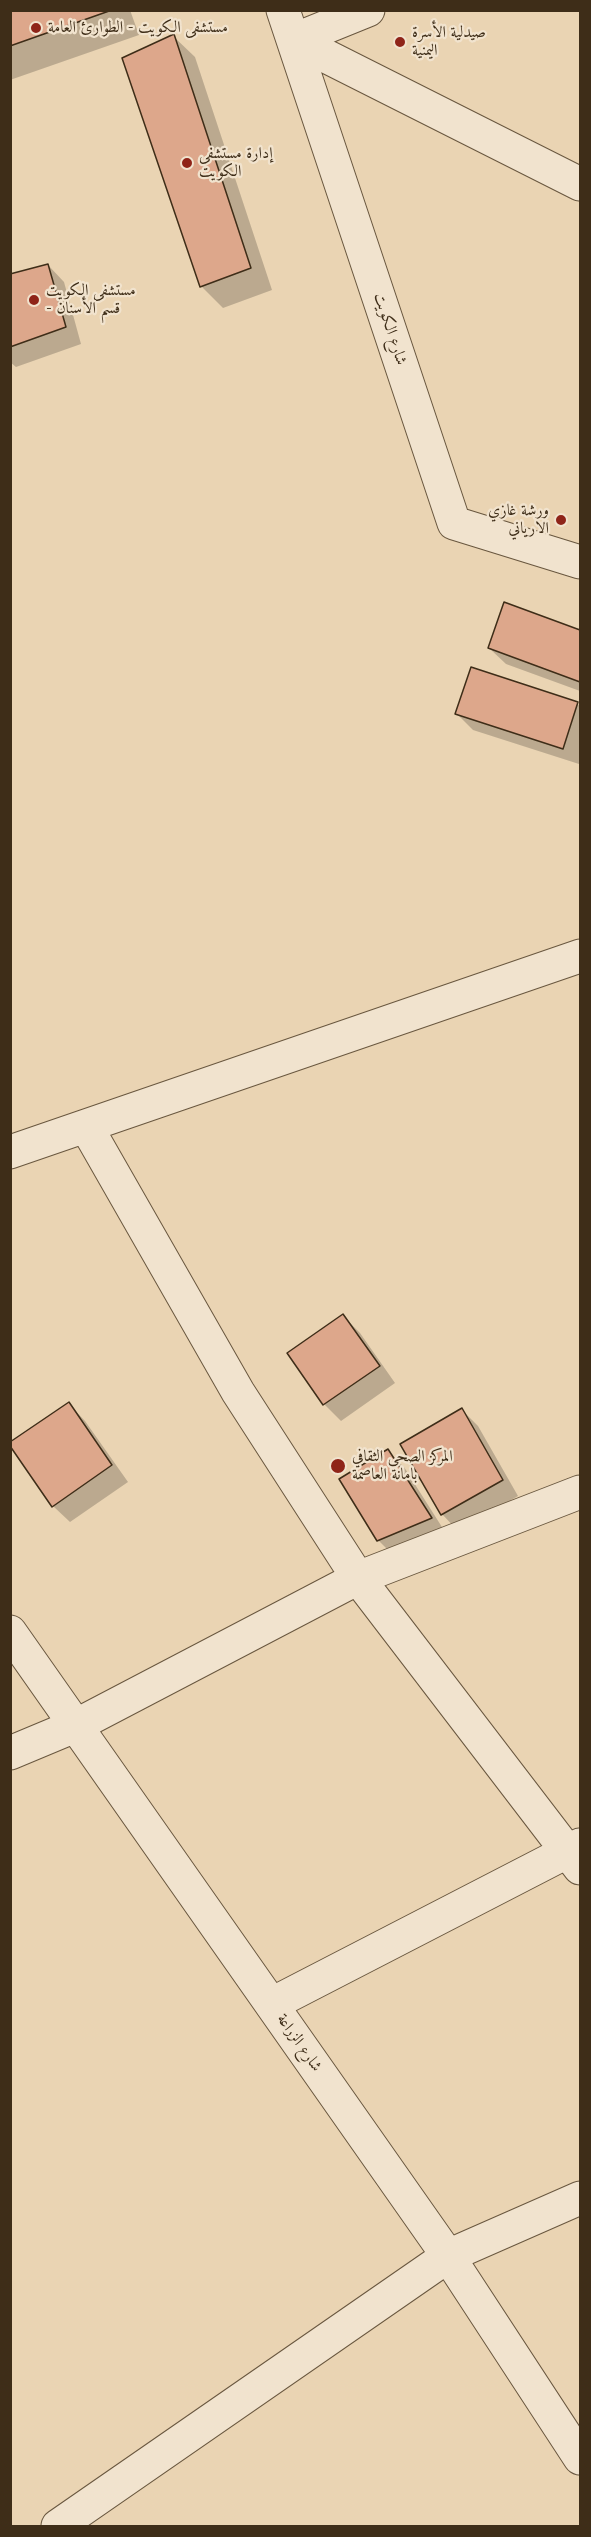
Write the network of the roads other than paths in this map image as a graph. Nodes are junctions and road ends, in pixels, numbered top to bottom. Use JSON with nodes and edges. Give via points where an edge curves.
{"nodes":[{"id":1,"x":369,"y":10,"type":"edge"},
{"id":2,"x":289,"y":25,"type":"edge"},
{"id":3,"x":580,"y":184,"type":"edge"},
{"id":4,"x":580,"y":562,"type":"edge"},
{"id":5,"x":580,"y":956,"type":"edge"},
{"id":6,"x":86,"y":1126,"type":"junction"},
{"id":7,"x":10,"y":1152,"type":"edge"},
{"id":8,"x":580,"y":1492,"type":"edge"},
{"id":9,"x":358,"y":1578,"type":"junction"},
{"id":10,"x":10,"y":1632,"type":"edge"},
{"id":11,"x":77,"y":1725,"type":"junction"},
{"id":12,"x":10,"y":1753,"type":"edge"},
{"id":13,"x":577,"y":1855,"type":"edge"},
{"id":14,"x":272,"y":2004,"type":"junction"},
{"id":15,"x":580,"y":2198,"type":"edge"},
{"id":16,"x":448,"y":2256,"type":"junction"},
{"id":17,"x":580,"y":2458,"type":"edge"},
{"id":18,"x":58,"y":2526,"type":"edge"}],
"edges":[{"from":1,"to":2,"type":"street"},
{"from":2,"to":3,"type":"street"},
{"from":2,"to":4,"type":"street","name":"شارع الكويت","via":[[454,523]]},
{"from":5,"to":6,"type":"street"},
{"from":6,"to":7,"type":"street"},
{"from":6,"to":9,"type":"street","via":[[238,1392]]},
{"from":8,"to":9,"type":"street"},
{"from":9,"to":11,"type":"street"},
{"from":9,"to":13,"type":"street"},
{"from":10,"to":11,"type":"street","name":"شارع الزراعة"},
{"from":11,"to":12,"type":"street"},
{"from":11,"to":14,"type":"street","name":"شارع الزراعة"},
{"from":13,"to":14,"type":"street"},
{"from":14,"to":16,"type":"street","name":"شارع الزراعة"},
{"from":15,"to":16,"type":"street"},
{"from":16,"to":17,"type":"street","name":"شارع الزراعة"},
{"from":16,"to":18,"type":"street"}]}
